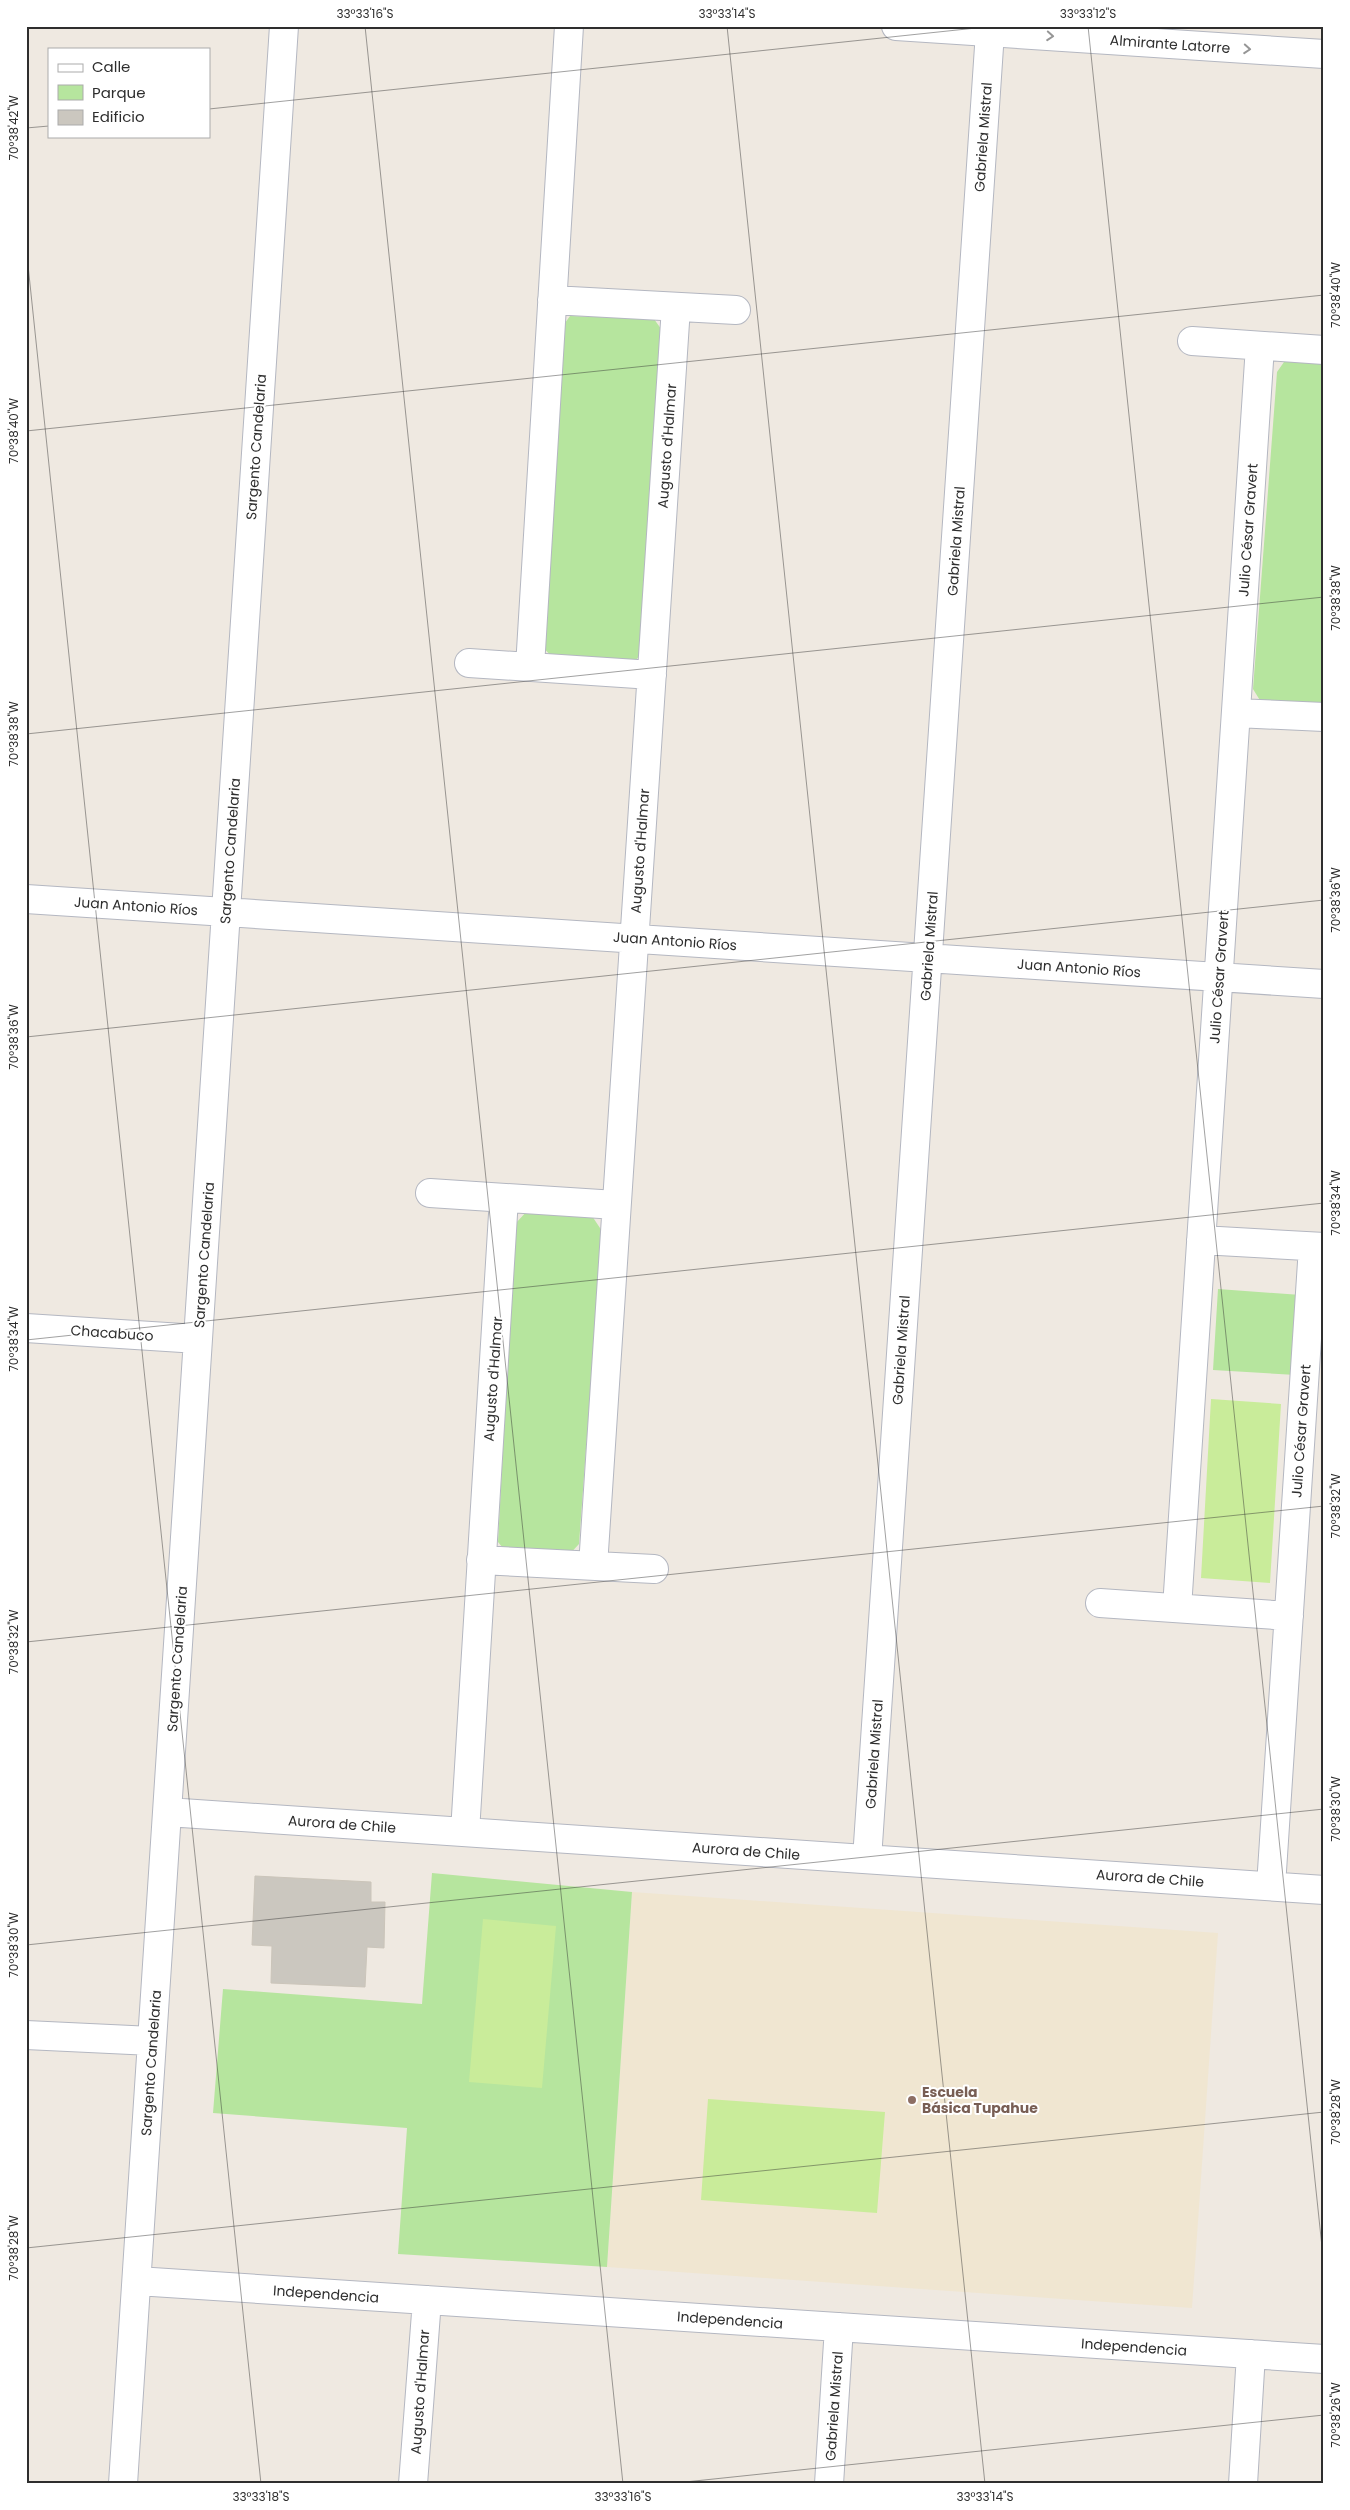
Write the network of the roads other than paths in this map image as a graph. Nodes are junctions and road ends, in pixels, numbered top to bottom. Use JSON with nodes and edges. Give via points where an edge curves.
{"nodes":[{"id":1,"x":284,"y":26,"type":"edge"},
{"id":2,"x":569,"y":26,"type":"edge"},
{"id":3,"x":896,"y":26,"type":"edge"},
{"id":4,"x":990,"y":32,"type":"junction"},
{"id":5,"x":1324,"y":54,"type":"edge"},
{"id":6,"x":552,"y":300,"type":"junction"},
{"id":7,"x":676,"y":307,"type":"junction"},
{"id":8,"x":736,"y":310,"type":"dead end"},
{"id":9,"x":1192,"y":341,"type":"dead end"},
{"id":10,"x":1260,"y":346,"type":"junction"},
{"id":11,"x":1324,"y":350,"type":"edge"},
{"id":12,"x":469,"y":663,"type":"dead end"},
{"id":13,"x":530,"y":667,"type":"junction"},
{"id":14,"x":652,"y":675,"type":"junction"},
{"id":15,"x":1236,"y":713,"type":"junction"},
{"id":16,"x":1324,"y":717,"type":"edge"},
{"id":17,"x":26,"y":899,"type":"edge"},
{"id":18,"x":226,"y":912,"type":"junction"},
{"id":19,"x":634,"y":939,"type":"junction"},
{"id":20,"x":928,"y":958,"type":"junction"},
{"id":21,"x":1219,"y":977,"type":"junction"},
{"id":22,"x":1324,"y":984,"type":"edge"},
{"id":23,"x":430,"y":1193,"type":"dead end"},
{"id":24,"x":504,"y":1198,"type":"junction"},
{"id":25,"x":616,"y":1206,"type":"junction"},
{"id":26,"x":1201,"y":1240,"type":"junction"},
{"id":27,"x":1318,"y":1247,"type":"edge"},
{"id":28,"x":26,"y":1328,"type":"edge"},
{"id":29,"x":198,"y":1339,"type":"junction"},
{"id":30,"x":482,"y":1560,"type":"junction"},
{"id":31,"x":593,"y":1566,"type":"junction"},
{"id":32,"x":654,"y":1570,"type":"dead end"},
{"id":33,"x":1100,"y":1603,"type":"dead end"},
{"id":34,"x":1177,"y":1608,"type":"junction"},
{"id":35,"x":1289,"y":1616,"type":"junction"},
{"id":36,"x":168,"y":1812,"type":"junction"},
{"id":37,"x":464,"y":1832,"type":"junction"},
{"id":38,"x":867,"y":1859,"type":"junction"},
{"id":39,"x":1271,"y":1886,"type":"junction"},
{"id":40,"x":1324,"y":1890,"type":"edge"},
{"id":41,"x":26,"y":2035,"type":"edge"},
{"id":42,"x":152,"y":2041,"type":"junction"},
{"id":43,"x":137,"y":2281,"type":"junction"},
{"id":44,"x":427,"y":2300,"type":"junction"},
{"id":45,"x":840,"y":2327,"type":"junction"},
{"id":46,"x":1251,"y":2354,"type":"junction"},
{"id":47,"x":1324,"y":2359,"type":"edge"},
{"id":48,"x":123,"y":2484,"type":"edge"},
{"id":49,"x":413,"y":2484,"type":"edge"},
{"id":50,"x":829,"y":2484,"type":"edge"},
{"id":51,"x":1243,"y":2484,"type":"edge"}],
"edges":[{"from":1,"to":18,"type":"street","name":"Sargento Candelaria"},
{"from":2,"to":6,"type":"street"},
{"from":3,"to":4,"type":"street","name":"Almirante Latorre"},
{"from":4,"to":5,"type":"street","name":"Almirante Latorre","one_way":true},
{"from":4,"to":20,"type":"street","name":"Gabriela Mistral"},
{"from":6,"to":7,"type":"street"},
{"from":6,"to":13,"type":"street"},
{"from":7,"to":8,"type":"street"},
{"from":7,"to":14,"type":"street","name":"Augusto d'Halmar"},
{"from":9,"to":10,"type":"street"},
{"from":10,"to":11,"type":"street"},
{"from":10,"to":15,"type":"street","name":"Julio César Gravert"},
{"from":12,"to":13,"type":"street"},
{"from":13,"to":14,"type":"street"},
{"from":14,"to":19,"type":"street","name":"Augusto d'Halmar"},
{"from":15,"to":16,"type":"street"},
{"from":15,"to":21,"type":"street","name":"Julio César Gravert"},
{"from":17,"to":18,"type":"street","name":"Juan Antonio Ríos"},
{"from":18,"to":19,"type":"street","name":"Juan Antonio Ríos"},
{"from":18,"to":29,"type":"street","name":"Sargento Candelaria"},
{"from":19,"to":20,"type":"street","name":"Juan Antonio Ríos"},
{"from":19,"to":25,"type":"street","name":"Augusto d'Halmar"},
{"from":20,"to":21,"type":"street","name":"Juan Antonio Ríos"},
{"from":20,"to":38,"type":"street","name":"Gabriela Mistral"},
{"from":21,"to":22,"type":"street","name":"Juan Antonio Ríos"},
{"from":21,"to":26,"type":"street","name":"Julio César Gravert"},
{"from":23,"to":24,"type":"street"},
{"from":24,"to":25,"type":"street"},
{"from":24,"to":30,"type":"street","name":"Augusto d'Halmar"},
{"from":25,"to":31,"type":"street","name":"Augusto d'Halmar"},
{"from":26,"to":27,"type":"street","name":"Julio César Gravert"},
{"from":26,"to":34,"type":"street","name":"Julio César Gravert"},
{"from":27,"to":35,"type":"street","name":"Julio César Gravert"},
{"from":28,"to":29,"type":"street","name":"Chacabuco"},
{"from":29,"to":36,"type":"street","name":"Sargento Candelaria"},
{"from":30,"to":31,"type":"street"},
{"from":30,"to":37,"type":"street","name":"Augusto d'Halmar"},
{"from":31,"to":32,"type":"street"},
{"from":33,"to":34,"type":"street"},
{"from":34,"to":35,"type":"street"},
{"from":35,"to":39,"type":"street","name":"Julio César Gravert"},
{"from":36,"to":37,"type":"street","name":"Aurora de Chile"},
{"from":36,"to":42,"type":"street","name":"Sargento Candelaria"},
{"from":37,"to":38,"type":"street","name":"Aurora de Chile"},
{"from":38,"to":39,"type":"street","name":"Aurora de Chile"},
{"from":39,"to":40,"type":"street","name":"Aurora de Chile"},
{"from":41,"to":42,"type":"street"},
{"from":42,"to":43,"type":"street","name":"Sargento Candelaria"},
{"from":43,"to":44,"type":"street","name":"Independencia"},
{"from":43,"to":48,"type":"street","name":"Sargento Candelaria"},
{"from":44,"to":45,"type":"street","name":"Independencia"},
{"from":44,"to":49,"type":"street","name":"Augusto d'Halmar"},
{"from":45,"to":46,"type":"street","name":"Independencia"},
{"from":45,"to":50,"type":"street","name":"Gabriela Mistral"},
{"from":46,"to":47,"type":"street","name":"Independencia"},
{"from":46,"to":51,"type":"street"}]}
